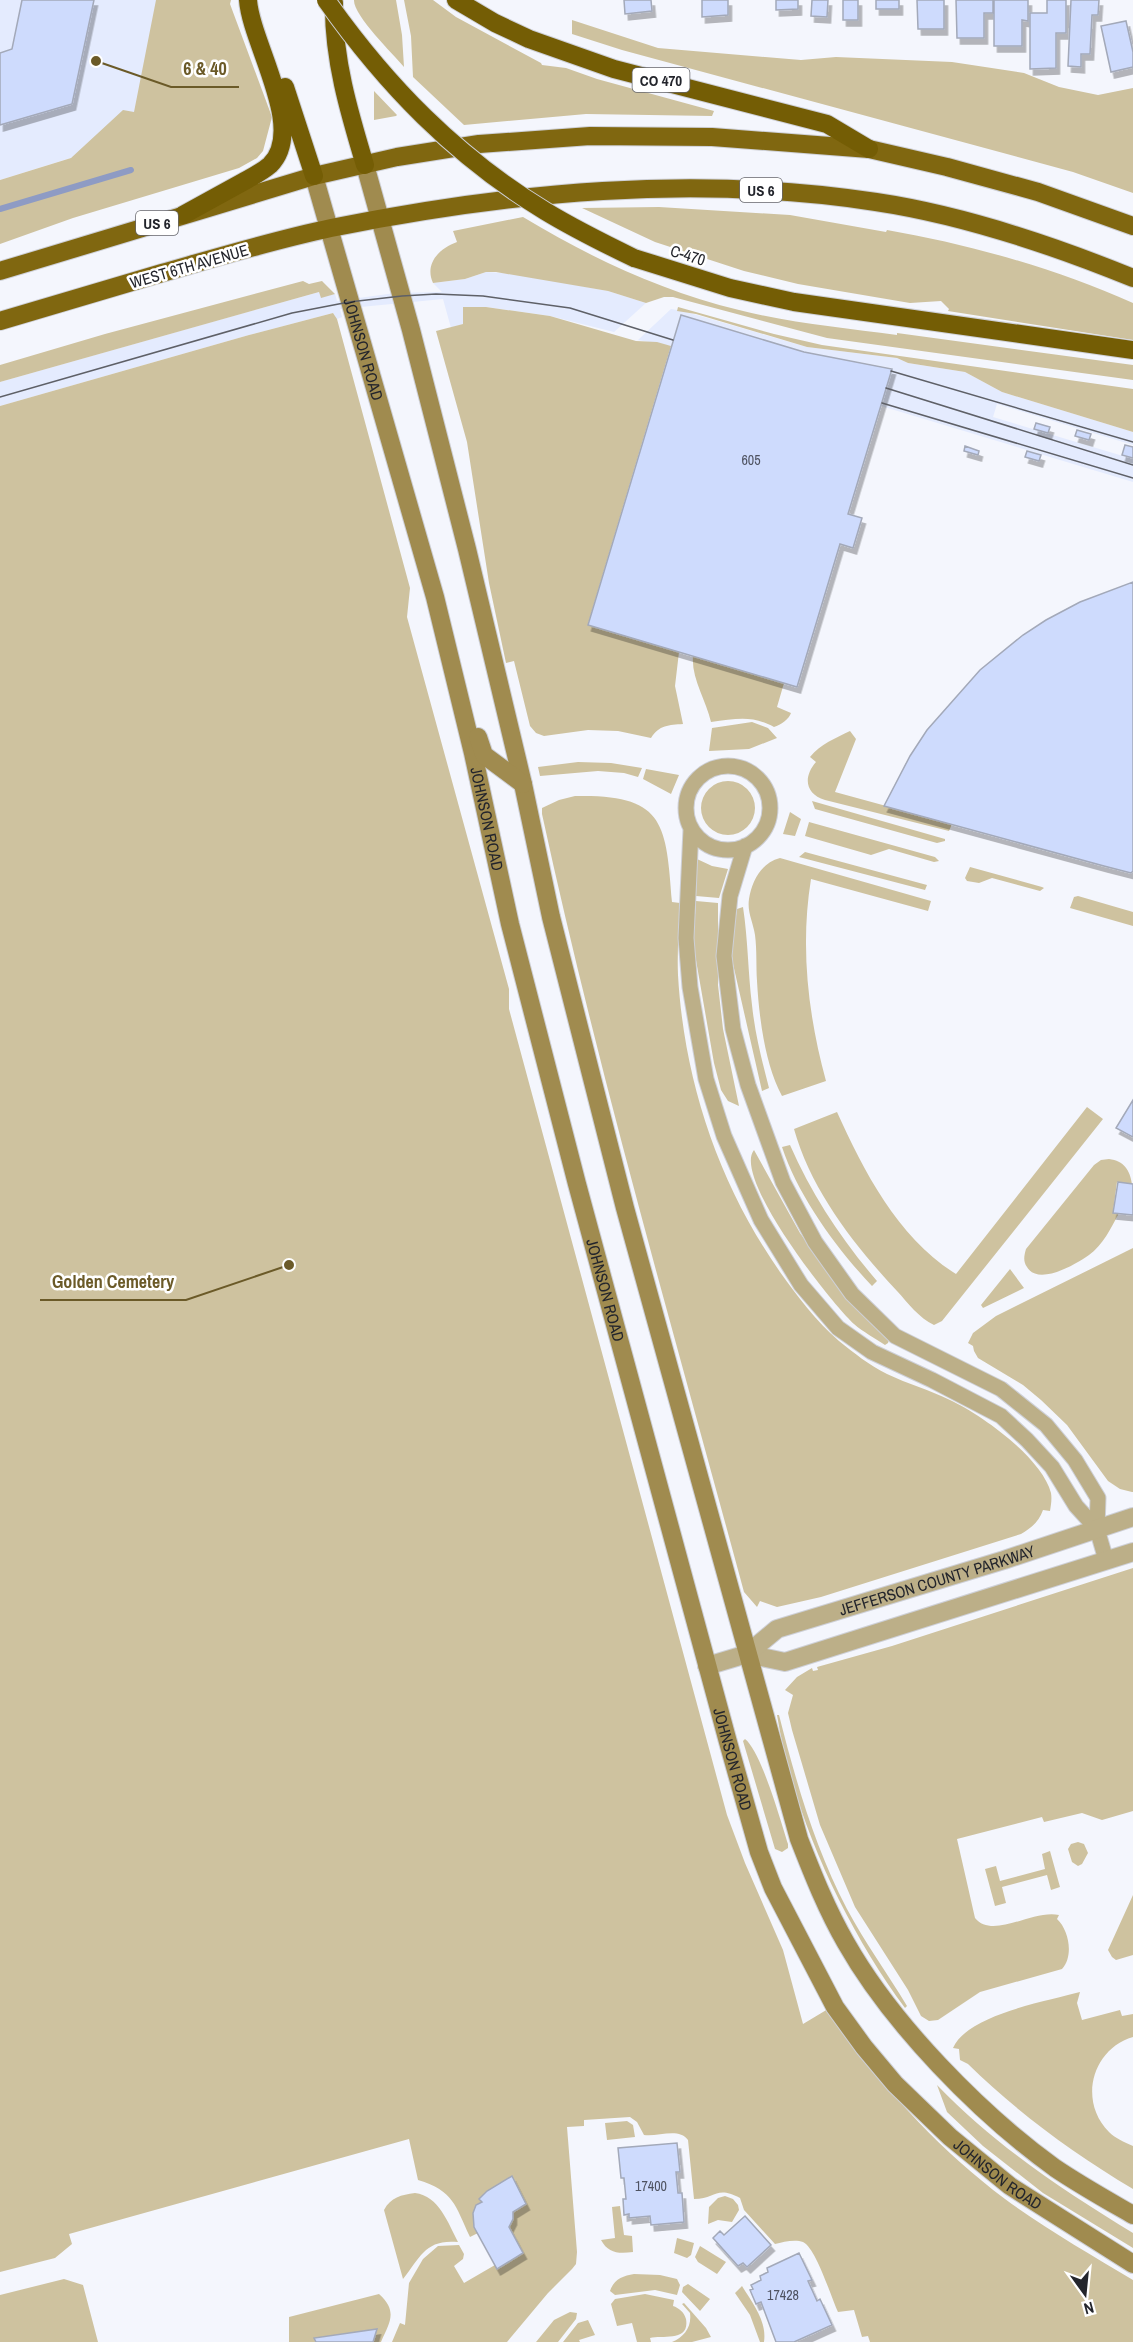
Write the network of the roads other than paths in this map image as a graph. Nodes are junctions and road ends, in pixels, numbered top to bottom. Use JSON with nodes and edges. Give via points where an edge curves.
{"nodes":[{"id":1,"x":248,"y":0,"type":"edge"},
{"id":2,"x":256,"y":0,"type":"edge"},
{"id":3,"x":326,"y":0,"type":"edge"},
{"id":4,"x":334,"y":0,"type":"edge"},
{"id":5,"x":456,"y":0,"type":"edge"},
{"id":6,"x":869,"y":149,"type":"junction"},
{"id":7,"x":365,"y":165,"type":"junction"},
{"id":8,"x":314,"y":176,"type":"junction"},
{"id":9,"x":183,"y":216,"type":"junction"},
{"id":10,"x":380,"y":219,"type":"junction"},
{"id":11,"x":1133,"y":226,"type":"edge"},
{"id":12,"x":329,"y":229,"type":"junction"},
{"id":13,"x":0,"y":271,"type":"edge"},
{"id":14,"x":1133,"y":278,"type":"edge"},
{"id":15,"x":0,"y":321,"type":"edge"},
{"id":16,"x":1133,"y":350,"type":"edge"},
{"id":17,"x":435,"y":597,"type":"junction"},
{"id":18,"x":523,"y":783,"type":"junction"},
{"id":19,"x":691,"y":829,"type":"junction"},
{"id":20,"x":745,"y":846,"type":"junction"},
{"id":21,"x":934,"y":1355,"type":"junction"},
{"id":22,"x":922,"y":1375,"type":"junction"},
{"id":23,"x":1133,"y":1517,"type":"edge"},
{"id":24,"x":1097,"y":1529,"type":"junction"},
{"id":25,"x":1133,"y":1552,"type":"edge"},
{"id":26,"x":1106,"y":1560,"type":"junction"},
{"id":27,"x":747,"y":1654,"type":"junction"},
{"id":28,"x":707,"y":1666,"type":"junction"},
{"id":29,"x":1133,"y":2215,"type":"edge"},
{"id":30,"x":1133,"y":2264,"type":"edge"}],
"edges":[{"from":1,"to":9,"type":"highway","via":[[278,99],[282,148],[269,166]]},
{"from":2,"to":8,"type":"highway"},
{"from":3,"to":16,"type":"highway","name":"C-470","bridge":true,"via":[[360,48],[421,116],[463,153],[544,210],[633,258],[730,288],[794,302]]},
{"from":4,"to":7,"type":"highway","via":[[338,65]]},
{"from":5,"to":6,"type":"highway","number":"CO 470","via":[[530,39],[614,69],[827,124]]},
{"from":6,"to":7,"type":"highway","number":"US 6","via":[[712,137],[599,136],[479,144]]},
{"from":6,"to":11,"type":"highway","number":"US 6","via":[[1026,189]]},
{"from":7,"to":8,"type":"highway","number":"US 6"},
{"from":7,"to":10,"type":"main road"},
{"from":8,"to":9,"type":"highway","number":"US 6"},
{"from":8,"to":12,"type":"main road","name":"JOHNSON ROAD"},
{"from":9,"to":13,"type":"highway","number":"US 6"},
{"from":10,"to":12,"type":"highway","name":"WEST 6TH AVENUE","number":"US 6"},
{"from":10,"to":14,"type":"highway","number":"US 6","via":[[539,195],[622,189],[708,187],[788,191],[921,210],[1008,233]]},
{"from":10,"to":18,"type":"main road","via":[[467,549]]},
{"from":12,"to":15,"type":"highway","name":"WEST 6TH AVENUE","number":"US 6"},
{"from":12,"to":17,"type":"main road","name":"JOHNSON ROAD"},
{"from":17,"to":18,"type":"main road","via":[[484,755]]},
{"from":17,"to":28,"type":"main road","name":"JOHNSON ROAD","via":[[513,935]]},
{"from":18,"to":27,"type":"main road","via":[[551,917],[625,1208]]},
{"from":19,"to":20,"type":"street","via":[[707,845],[719,849]]},
{"from":19,"to":20,"type":"street","via":[[686,803],[695,781],[715,768],[739,768],[758,778],[770,813],[760,835]]},
{"from":19,"to":22,"type":"street","via":[[686,938],[690,987],[706,1079],[724,1136],[761,1221],[801,1285],[838,1328],[872,1352]]},
{"from":20,"to":21,"type":"street","via":[[730,896],[724,956],[733,1029],[764,1133],[804,1222],[852,1294],[895,1336]]},
{"from":21,"to":22,"type":"street"},
{"from":21,"to":24,"type":"street","via":[[1001,1389],[1046,1425],[1075,1460],[1098,1498]]},
{"from":22,"to":24,"type":"street","via":[[1001,1416],[1052,1467],[1076,1506]]},
{"from":23,"to":24,"type":"street","name":"JEFFERSON COUNTY PARKWAY"},
{"from":24,"to":26,"type":"street"},
{"from":24,"to":27,"type":"street","name":"JEFFERSON COUNTY PARKWAY","via":[[777,1629]]},
{"from":25,"to":26,"type":"street","name":"JEFFERSON COUNTY PARKWAY"},
{"from":26,"to":27,"type":"street","name":"JEFFERSON COUNTY PARKWAY","via":[[785,1662]]},
{"from":27,"to":28,"type":"street","name":"JEFFERSON COUNTY PARKWAY"},
{"from":27,"to":29,"type":"main road","via":[[799,1839],[827,1908],[874,1987],[926,2050],[1000,2123],[1056,2168]]},
{"from":28,"to":30,"type":"main road","name":"JOHNSON ROAD","via":[[766,1870],[835,2007],[895,2084],[980,2162],[1040,2206]]}]}
